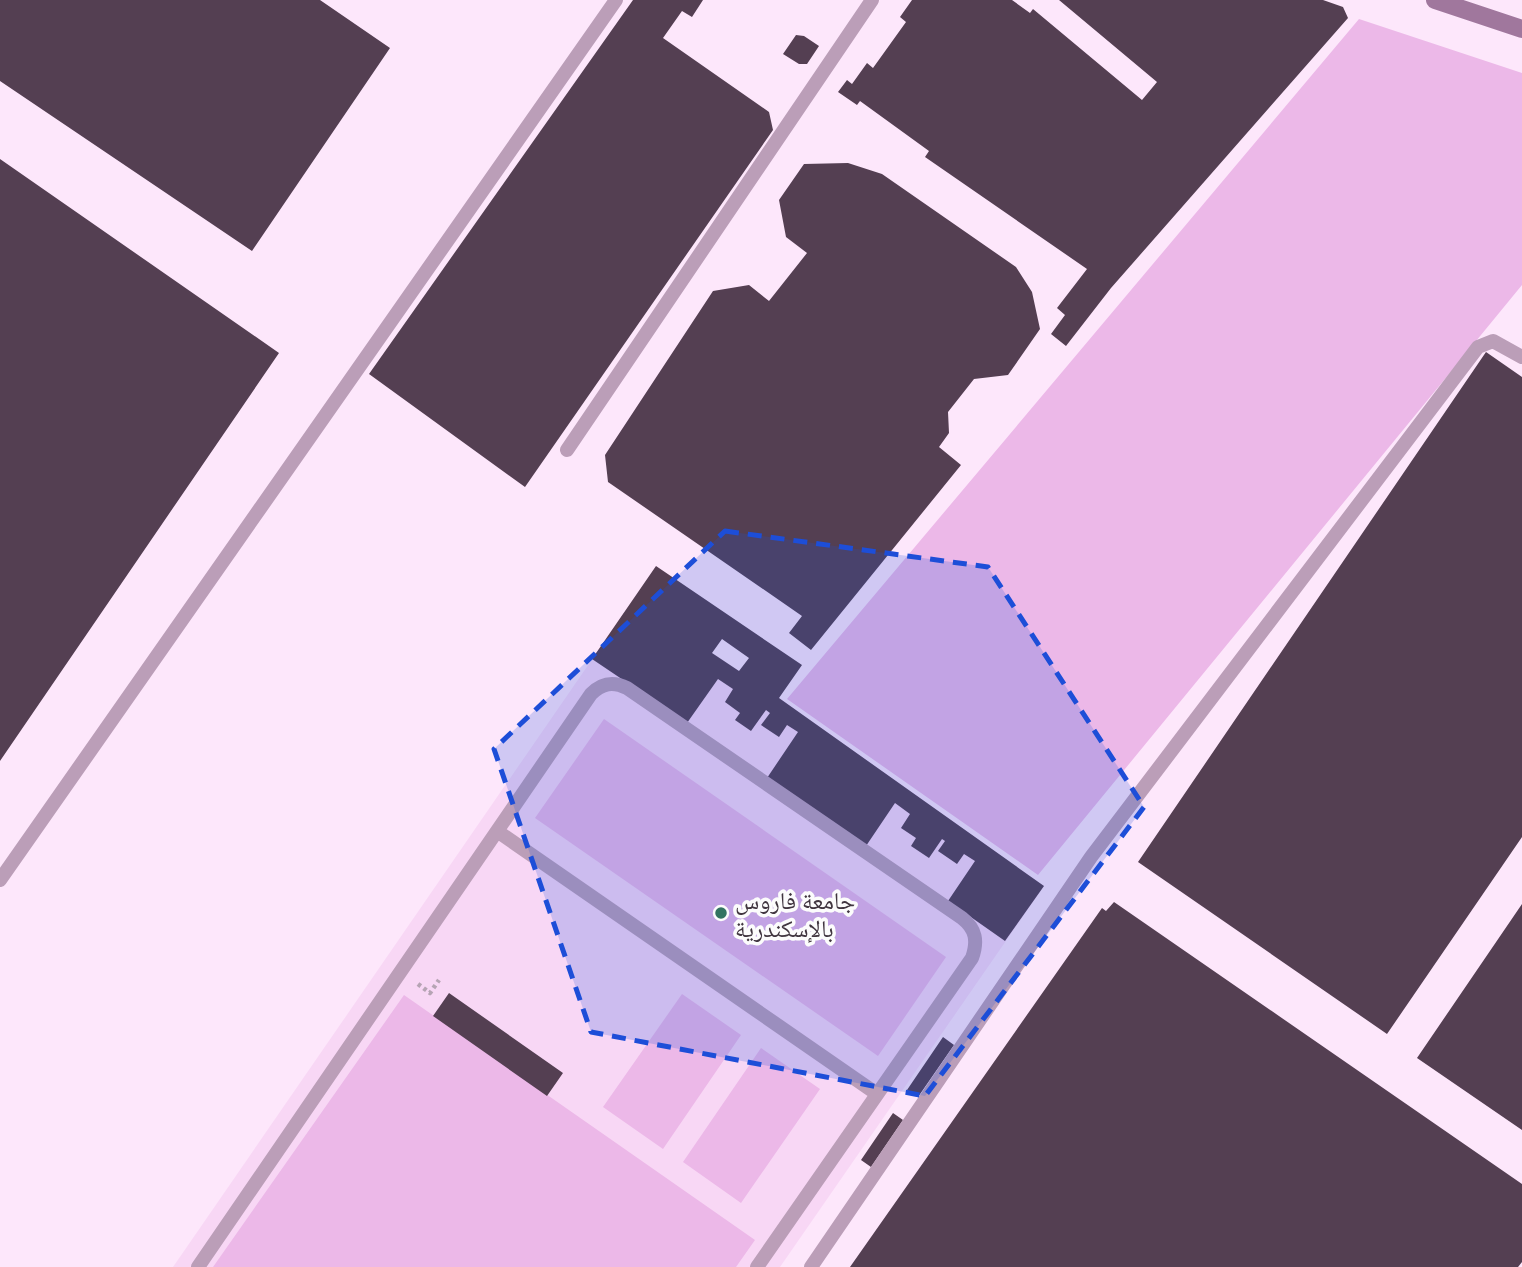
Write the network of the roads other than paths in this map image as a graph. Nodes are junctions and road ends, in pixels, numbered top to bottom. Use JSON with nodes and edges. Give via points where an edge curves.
{"nodes":[{"id":1,"x":616,"y":0,"type":"edge"},
{"id":2,"x":872,"y":0,"type":"edge"},
{"id":3,"x":1435,"y":0,"type":"edge"},
{"id":4,"x":1522,"y":29,"type":"edge"},
{"id":5,"x":1522,"y":357,"type":"edge"},
{"id":6,"x":567,"y":450,"type":"dead end"},
{"id":7,"x":497,"y":831,"type":"junction"},
{"id":8,"x":0,"y":880,"type":"edge"},
{"id":9,"x":877,"y":1094,"type":"junction"},
{"id":10,"x":198,"y":1267,"type":"edge"},
{"id":11,"x":757,"y":1267,"type":"edge"},
{"id":12,"x":811,"y":1267,"type":"edge"}],
"edges":[{"from":1,"to":8,"type":"lane"},
{"from":2,"to":6,"type":"lane"},
{"from":3,"to":4,"type":"main road"},
{"from":5,"to":12,"type":"lane","via":[[1493,341],[1478,347],[1091,857]]},
{"from":7,"to":9,"type":"lane"},
{"from":7,"to":9,"type":"lane","via":[[591,694],[612,683],[628,688],[950,910],[971,925],[976,947]]},
{"from":7,"to":10,"type":"lane"},
{"from":9,"to":11,"type":"lane"}]}
